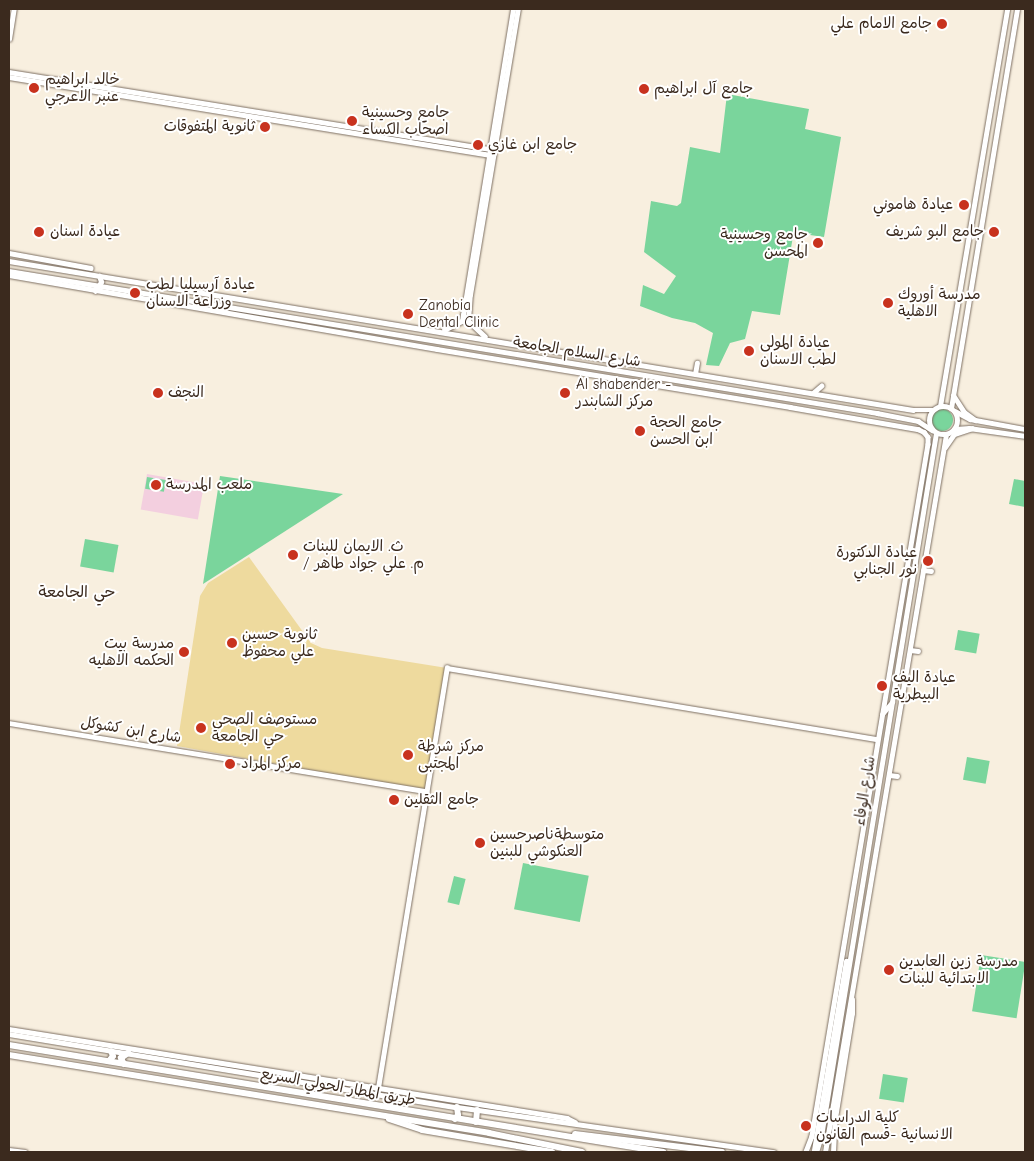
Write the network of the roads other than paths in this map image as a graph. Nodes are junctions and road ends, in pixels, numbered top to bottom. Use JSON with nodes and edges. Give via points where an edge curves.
{"nodes":[{"id":1,"x":14,"y":9,"type":"edge"},
{"id":2,"x":513,"y":9,"type":"edge"},
{"id":3,"x":518,"y":9,"type":"edge"},
{"id":4,"x":1017,"y":9,"type":"edge"},
{"id":5,"x":1006,"y":12,"type":"edge"},
{"id":6,"x":1016,"y":16,"type":"junction"},
{"id":7,"x":9,"y":39,"type":"edge"},
{"id":8,"x":1002,"y":40,"type":"junction"},
{"id":9,"x":1012,"y":41,"type":"junction"},
{"id":10,"x":9,"y":72,"type":"edge"},
{"id":11,"x":9,"y":77,"type":"edge"},
{"id":12,"x":496,"y":126,"type":"junction"},
{"id":13,"x":490,"y":149,"type":"junction"},
{"id":14,"x":489,"y":155,"type":"junction"},
{"id":15,"x":983,"y":217,"type":"junction"},
{"id":16,"x":990,"y":218,"type":"dead end"},
{"id":17,"x":9,"y":253,"type":"edge"},
{"id":18,"x":9,"y":262,"type":"edge"},
{"id":19,"x":91,"y":268,"type":"dead end"},
{"id":20,"x":9,"y":271,"type":"edge"},
{"id":21,"x":9,"y":275,"type":"edge"},
{"id":22,"x":33,"y":275,"type":"junction"},
{"id":23,"x":99,"y":276,"type":"junction"},
{"id":24,"x":24,"y":278,"type":"junction"},
{"id":25,"x":114,"y":279,"type":"junction"},
{"id":26,"x":98,"y":285,"type":"junction"},
{"id":27,"x":113,"y":288,"type":"junction"},
{"id":28,"x":95,"y":292,"type":"junction"},
{"id":29,"x":199,"y":302,"type":"junction"},
{"id":30,"x":957,"y":305,"type":"junction"},
{"id":31,"x":284,"y":306,"type":"junction"},
{"id":32,"x":198,"y":308,"type":"junction"},
{"id":33,"x":300,"y":308,"type":"junction"},
{"id":34,"x":284,"y":316,"type":"junction"},
{"id":35,"x":298,"y":319,"type":"junction"},
{"id":36,"x":462,"y":321,"type":"junction"},
{"id":37,"x":468,"y":321,"type":"junction"},
{"id":38,"x":964,"y":326,"type":"junction"},
{"id":39,"x":443,"y":331,"type":"junction"},
{"id":40,"x":488,"y":339,"type":"junction"},
{"id":41,"x":464,"y":346,"type":"junction"},
{"id":42,"x":960,"y":348,"type":"junction"},
{"id":43,"x":967,"y":349,"type":"dead end"},
{"id":44,"x":566,"y":353,"type":"junction"},
{"id":45,"x":463,"y":354,"type":"junction"},
{"id":46,"x":581,"y":355,"type":"junction"},
{"id":47,"x":565,"y":363,"type":"junction"},
{"id":48,"x":697,"y":363,"type":"dead end"},
{"id":49,"x":578,"y":366,"type":"junction"},
{"id":50,"x":695,"y":374,"type":"junction"},
{"id":51,"x":680,"y":382,"type":"junction"},
{"id":52,"x":821,"y":386,"type":"dead end"},
{"id":53,"x":678,"y":388,"type":"junction"},
{"id":54,"x":813,"y":393,"type":"junction"},
{"id":55,"x":953,"y":395,"type":"junction"},
{"id":56,"x":790,"y":399,"type":"junction"},
{"id":57,"x":872,"y":403,"type":"junction"},
{"id":58,"x":940,"y":406,"type":"junction"},
{"id":59,"x":790,"y":407,"type":"junction"},
{"id":60,"x":933,"y":410,"type":"junction"},
{"id":61,"x":953,"y":410,"type":"junction"},
{"id":62,"x":870,"y":412,"type":"junction"},
{"id":63,"x":975,"y":420,"type":"junction"},
{"id":64,"x":972,"y":428,"type":"junction"},
{"id":65,"x":1025,"y":428,"type":"edge"},
{"id":66,"x":955,"y":429,"type":"junction"},
{"id":67,"x":934,"y":431,"type":"junction"},
{"id":68,"x":946,"y":434,"type":"junction"},
{"id":69,"x":1025,"y":436,"type":"edge"},
{"id":70,"x":943,"y":449,"type":"junction"},
{"id":71,"x":920,"y":483,"type":"junction"},
{"id":72,"x":927,"y":484,"type":"junction"},
{"id":73,"x":924,"y":509,"type":"junction"},
{"id":74,"x":930,"y":532,"type":"junction"},
{"id":75,"x":923,"y":570,"type":"junction"},
{"id":76,"x":931,"y":571,"type":"dead end"},
{"id":77,"x":898,"y":620,"type":"junction"},
{"id":78,"x":905,"y":621,"type":"junction"},
{"id":79,"x":910,"y":650,"type":"junction"},
{"id":80,"x":918,"y":651,"type":"dead end"},
{"id":81,"x":892,"y":701,"type":"junction"},
{"id":82,"x":882,"y":714,"type":"junction"},
{"id":83,"x":9,"y":722,"type":"edge"},
{"id":84,"x":877,"y":739,"type":"junction"},
{"id":85,"x":874,"y":762,"type":"junction"},
{"id":86,"x":882,"y":764,"type":"junction"},
{"id":87,"x":890,"y":775,"type":"junction"},
{"id":88,"x":897,"y":776,"type":"dead end"},
{"id":89,"x":426,"y":791,"type":"junction"},
{"id":90,"x":877,"y":849,"type":"junction"},
{"id":91,"x":885,"y":850,"type":"dead end"},
{"id":92,"x":852,"y":944,"type":"junction"},
{"id":93,"x":851,"y":996,"type":"junction"},
{"id":94,"x":9,"y":1029,"type":"edge"},
{"id":95,"x":9,"y":1034,"type":"edge"},
{"id":96,"x":9,"y":1045,"type":"edge"},
{"id":97,"x":111,"y":1050,"type":"junction"},
{"id":98,"x":128,"y":1053,"type":"junction"},
{"id":99,"x":9,"y":1055,"type":"edge"},
{"id":100,"x":109,"y":1061,"type":"junction"},
{"id":101,"x":124,"y":1064,"type":"junction"},
{"id":102,"x":272,"y":1088,"type":"junction"},
{"id":103,"x":292,"y":1092,"type":"junction"},
{"id":104,"x":377,"y":1092,"type":"junction"},
{"id":105,"x":271,"y":1098,"type":"junction"},
{"id":106,"x":289,"y":1101,"type":"junction"},
{"id":107,"x":457,"y":1108,"type":"junction"},
{"id":108,"x":477,"y":1110,"type":"junction"},
{"id":109,"x":384,"y":1116,"type":"junction"},
{"id":110,"x":455,"y":1119,"type":"junction"},
{"id":111,"x":476,"y":1122,"type":"junction"},
{"id":112,"x":576,"y":1123,"type":"junction"},
{"id":113,"x":532,"y":1131,"type":"junction"},
{"id":114,"x":9,"y":1150,"type":"edge"},
{"id":115,"x":25,"y":1152,"type":"edge"},
{"id":116,"x":552,"y":1152,"type":"edge"},
{"id":117,"x":582,"y":1152,"type":"edge"},
{"id":118,"x":663,"y":1152,"type":"edge"},
{"id":119,"x":722,"y":1152,"type":"edge"},
{"id":120,"x":774,"y":1152,"type":"edge"},
{"id":121,"x":806,"y":1152,"type":"edge"},
{"id":122,"x":814,"y":1152,"type":"edge"},
{"id":123,"x":825,"y":1152,"type":"edge"},
{"id":124,"x":833,"y":1152,"type":"edge"}],
"edges":[{"from":1,"to":7,"type":"street"},
{"from":2,"to":12,"type":"street"},
{"from":3,"to":12,"type":"street"},
{"from":4,"to":6,"type":"main road"},
{"from":5,"to":6,"type":"main road","via":[[1010,19]]},
{"from":5,"to":8,"type":"main road"},
{"from":6,"to":9,"type":"main road"},
{"from":8,"to":9,"type":"main road","via":[[1008,36]]},
{"from":8,"to":30,"type":"main road"},
{"from":9,"to":15,"type":"main road"},
{"from":10,"to":13,"type":"street"},
{"from":11,"to":14,"type":"street"},
{"from":12,"to":13,"type":"street"},
{"from":12,"to":37,"type":"street"},
{"from":13,"to":14,"type":"street"},
{"from":14,"to":36,"type":"street"},
{"from":15,"to":16,"type":"main road"},
{"from":15,"to":38,"type":"main road"},
{"from":17,"to":19,"type":"street"},
{"from":18,"to":23,"type":"street","name":"شارع السلام الجامعة"},
{"from":20,"to":22,"type":"street","name":"شارع السلام الجامعة"},
{"from":21,"to":24,"type":"street"},
{"from":22,"to":24,"type":"street"},
{"from":22,"to":26,"type":"street","name":"شارع السلام الجامعة"},
{"from":23,"to":25,"type":"street","name":"شارع السلام الجامعة"},
{"from":23,"to":26,"type":"street","via":[[101,282]]},
{"from":24,"to":28,"type":"street"},
{"from":25,"to":27,"type":"street","via":[[111,282]]},
{"from":25,"to":31,"type":"street","name":"شارع السلام الجامعة"},
{"from":26,"to":27,"type":"street","name":"شارع السلام الجامعة"},
{"from":26,"to":28,"type":"street"},
{"from":27,"to":29,"type":"street","name":"شارع السلام الجامعة"},
{"from":28,"to":32,"type":"street"},
{"from":29,"to":32,"type":"street"},
{"from":29,"to":34,"type":"street","name":"شارع السلام الجامعة"},
{"from":30,"to":38,"type":"main road","via":[[956,326],[959,329]]},
{"from":30,"to":58,"type":"main road"},
{"from":31,"to":33,"type":"street","name":"شارع السلام الجامعة"},
{"from":31,"to":34,"type":"street","via":[[287,311]]},
{"from":32,"to":45,"type":"street"},
{"from":33,"to":35,"type":"street","via":[[296,312]]},
{"from":33,"to":39,"type":"street","name":"شارع السلام الجامعة"},
{"from":34,"to":35,"type":"street","name":"شارع السلام الجامعة"},
{"from":35,"to":41,"type":"street","name":"شارع السلام الجامعة"},
{"from":36,"to":37,"type":"street","via":[[464,324]]},
{"from":36,"to":39,"type":"street"},
{"from":37,"to":40,"type":"street"},
{"from":38,"to":42,"type":"main road"},
{"from":39,"to":40,"type":"street","name":"شارع السلام الجامعة"},
{"from":40,"to":44,"type":"street","name":"شارع السلام الجامعة"},
{"from":41,"to":45,"type":"street"},
{"from":41,"to":47,"type":"street","name":"شارع السلام الجامعة"},
{"from":42,"to":43,"type":"main road"},
{"from":42,"to":55,"type":"main road"},
{"from":44,"to":46,"type":"street","name":"شارع السلام الجامعة"},
{"from":44,"to":47,"type":"street","via":[[569,357]]},
{"from":45,"to":53,"type":"street"},
{"from":46,"to":49,"type":"street"},
{"from":46,"to":50,"type":"street","name":"شارع السلام الجامعة"},
{"from":47,"to":49,"type":"street","name":"شارع السلام الجامعة"},
{"from":48,"to":50,"type":"street"},
{"from":49,"to":51,"type":"street","name":"شارع السلام الجامعة"},
{"from":50,"to":54,"type":"street","name":"شارع السلام الجامعة"},
{"from":51,"to":53,"type":"street"},
{"from":51,"to":56,"type":"street","name":"شارع السلام الجامعة"},
{"from":52,"to":54,"type":"street"},
{"from":53,"to":59,"type":"street"},
{"from":54,"to":57,"type":"street","name":"شارع السلام الجامعة"},
{"from":55,"to":61,"type":"main road"},
{"from":55,"to":63,"type":"main road","via":[[964,412]]},
{"from":56,"to":59,"type":"street"},
{"from":56,"to":62,"type":"street","name":"شارع السلام الجامعة"},
{"from":57,"to":60,"type":"street","name":"شارع السلام الجامعة"},
{"from":57,"to":62,"type":"street","via":[[874,408]]},
{"from":58,"to":60,"type":"main road"},
{"from":58,"to":61,"type":"main road"},
{"from":59,"to":71,"type":"street","via":[[922,430],[928,437],[928,444]]},
{"from":60,"to":67,"type":"main road","via":[[929,422]]},
{"from":61,"to":63,"type":"street"},
{"from":61,"to":66,"type":"main road","via":[[958,420]]},
{"from":62,"to":67,"type":"street","name":"شارع السلام الجامعة","via":[[918,421]]},
{"from":63,"to":65,"type":"street"},
{"from":64,"to":66,"type":"street"},
{"from":64,"to":69,"type":"street"},
{"from":64,"to":70,"type":"main road","via":[[954,434]]},
{"from":66,"to":68,"type":"main road"},
{"from":67,"to":68,"type":"main road"},
{"from":67,"to":72,"type":"main road","name":"شارع الوفاء"},
{"from":68,"to":70,"type":"main road","name":"شارع الوفاء"},
{"from":70,"to":74,"type":"main road","name":"شارع الوفاء"},
{"from":71,"to":72,"type":"main road"},
{"from":71,"to":77,"type":"street"},
{"from":72,"to":73,"type":"main road","name":"شارع الوفاء"},
{"from":73,"to":74,"type":"main road","via":[[930,506]]},
{"from":73,"to":78,"type":"main road","name":"شارع الوفاء"},
{"from":74,"to":75,"type":"main road","name":"شارع الوفاء"},
{"from":75,"to":76,"type":"main road"},
{"from":75,"to":79,"type":"main road","name":"شارع الوفاء"},
{"from":77,"to":78,"type":"main road"},
{"from":77,"to":82,"type":"street"},
{"from":78,"to":81,"type":"main road","name":"شارع الوفاء"},
{"from":79,"to":80,"type":"main road"},
{"from":79,"to":87,"type":"main road","name":"شارع الوفاء"},
{"from":81,"to":82,"type":"main road"},
{"from":81,"to":86,"type":"main road","name":"شارع الوفاء"},
{"from":82,"to":84,"type":"street"},
{"from":83,"to":89,"type":"street","name":"شارع ابن كشوكل"},
{"from":84,"to":85,"type":"street"},
{"from":84,"to":89,"type":"street","via":[[447,668]]},
{"from":85,"to":86,"type":"main road"},
{"from":85,"to":121,"type":"street","via":[[812,1136]]},
{"from":86,"to":92,"type":"main road","name":"شارع الوفاء"},
{"from":87,"to":88,"type":"main road"},
{"from":87,"to":90,"type":"main road","name":"شارع الوفاء"},
{"from":89,"to":104,"type":"street"},
{"from":90,"to":91,"type":"main road"},
{"from":90,"to":93,"type":"main road","name":"شارع الوفاء"},
{"from":92,"to":122,"type":"main road","via":[[846,959]]},
{"from":92,"to":122,"type":"main road","name":"شارع الوفاء","via":[[821,1136]]},
{"from":93,"to":123,"type":"main road","name":"شارع الوفاء"},
{"from":93,"to":124,"type":"main road","via":[[853,1008],[835,1118]]},
{"from":94,"to":104,"type":"street"},
{"from":95,"to":97,"type":"street"},
{"from":96,"to":100,"type":"highway","name":"طريق المطار الحولي السريع"},
{"from":97,"to":98,"type":"street"},
{"from":97,"to":100,"type":"highway","via":[[114,1056]]},
{"from":98,"to":101,"type":"highway","via":[[121,1058]]},
{"from":98,"to":104,"type":"street"},
{"from":99,"to":105,"type":"highway","name":"طريق المطار الحولي السريع"},
{"from":100,"to":101,"type":"highway","name":"طريق المطار الحولي السريع"},
{"from":101,"to":102,"type":"highway","name":"طريق المطار الحولي السريع"},
{"from":102,"to":103,"type":"highway","name":"طريق المطار الحولي السريع"},
{"from":102,"to":105,"type":"highway","via":[[275,1094]]},
{"from":103,"to":106,"type":"highway","via":[[287,1096]]},
{"from":103,"to":110,"type":"highway","name":"طريق المطار الحولي السريع"},
{"from":104,"to":107,"type":"street"},
{"from":104,"to":112,"type":"street","via":[[567,1118]]},
{"from":105,"to":106,"type":"highway","name":"طريق المطار الحولي السريع"},
{"from":106,"to":109,"type":"highway","name":"طريق المطار الحولي السريع"},
{"from":107,"to":108,"type":"street"},
{"from":107,"to":110,"type":"highway"},
{"from":108,"to":111,"type":"highway"},
{"from":108,"to":112,"type":"street"},
{"from":109,"to":116,"type":"highway","via":[[422,1130]]},
{"from":109,"to":117,"type":"highway","name":"طريق المطار الحولي السريع"},
{"from":110,"to":111,"type":"highway","name":"طريق المطار الحولي السريع"},
{"from":111,"to":113,"type":"highway","name":"طريق المطار الحولي السريع"},
{"from":112,"to":120,"type":"street"},
{"from":113,"to":118,"type":"highway","name":"طريق المطار الحولي السريع"},
{"from":113,"to":119,"type":"highway"},
{"from":114,"to":115,"type":"street"}]}
